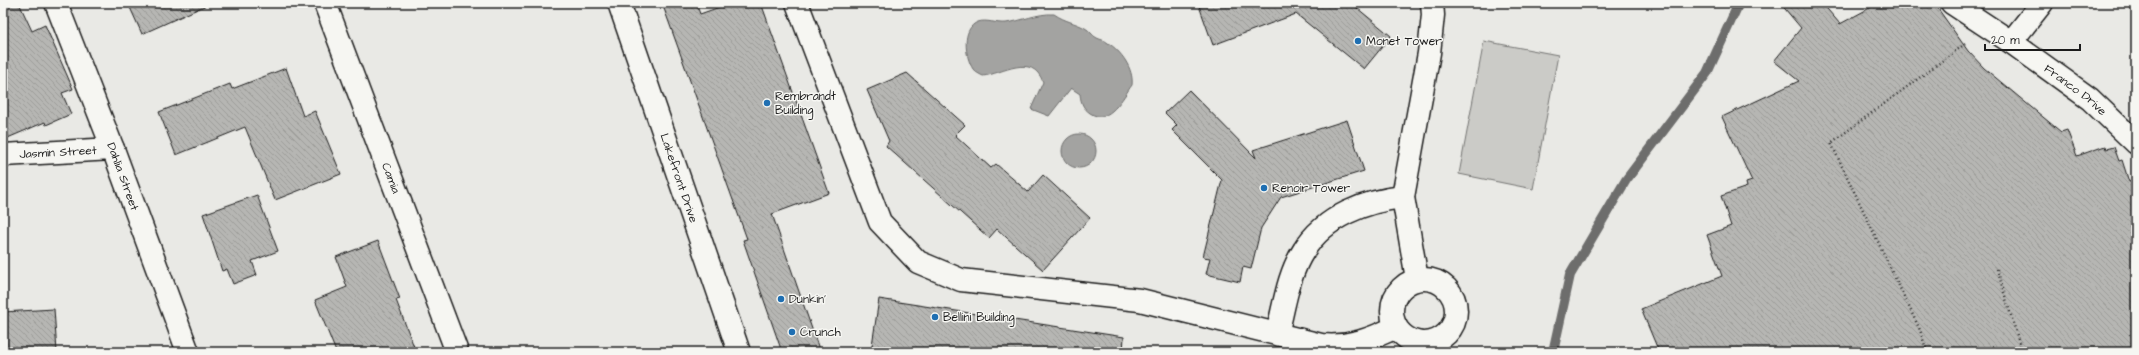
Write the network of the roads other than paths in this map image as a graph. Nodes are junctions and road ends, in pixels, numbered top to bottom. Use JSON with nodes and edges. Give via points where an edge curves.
{"nodes":[{"id":1,"x":56,"y":3,"type":"edge"},
{"id":2,"x":325,"y":3,"type":"edge"},
{"id":3,"x":619,"y":3,"type":"edge"},
{"id":4,"x":797,"y":3,"type":"edge"},
{"id":5,"x":1432,"y":3,"type":"edge"},
{"id":6,"x":1952,"y":3,"type":"edge"},
{"id":7,"x":2042,"y":3,"type":"edge"},
{"id":8,"x":2012,"y":42,"type":"junction"},
{"id":9,"x":2136,"y":143,"type":"edge"},
{"id":10,"x":113,"y":149,"type":"junction"},
{"id":11,"x":3,"y":154,"type":"edge"},
{"id":12,"x":1403,"y":197,"type":"junction"},
{"id":13,"x":1417,"y":279,"type":"junction"},
{"id":14,"x":1396,"y":327,"type":"junction"},
{"id":15,"x":1276,"y":334,"type":"junction"},
{"id":16,"x":1429,"y":347,"type":"edge"},
{"id":17,"x":188,"y":352,"type":"edge"},
{"id":18,"x":457,"y":352,"type":"edge"},
{"id":19,"x":739,"y":352,"type":"edge"}],
"edges":[{"from":1,"to":10,"type":"street","name":"Dahlia Street"},
{"from":2,"to":18,"type":"street","name":"Camia"},
{"from":3,"to":19,"type":"street","name":"Lakefront Drive"},
{"from":4,"to":15,"type":"street","via":[[880,222],[918,262],[961,280],[1140,300]]},
{"from":5,"to":12,"type":"street","via":[[1430,53]]},
{"from":6,"to":8,"type":"street","name":"Franco Drive"},
{"from":7,"to":8,"type":"street"},
{"from":8,"to":9,"type":"street","name":"Franco Drive","via":[[2090,99]]},
{"from":10,"to":11,"type":"street","name":"Jasmin Street"},
{"from":10,"to":17,"type":"street","name":"Dahlia Street"},
{"from":12,"to":13,"type":"street"},
{"from":12,"to":15,"type":"street","via":[[1365,204],[1350,211],[1313,237],[1303,250],[1296,267]]},
{"from":13,"to":14,"type":"street","via":[[1405,284],[1392,304],[1392,316]]},
{"from":13,"to":16,"type":"street","via":[[1430,279],[1443,285],[1451,295],[1455,307],[1454,320],[1449,331]]},
{"from":14,"to":15,"type":"street","via":[[1367,340],[1344,346],[1321,345]]},
{"from":14,"to":16,"type":"street","via":[[1404,336]]}]}
